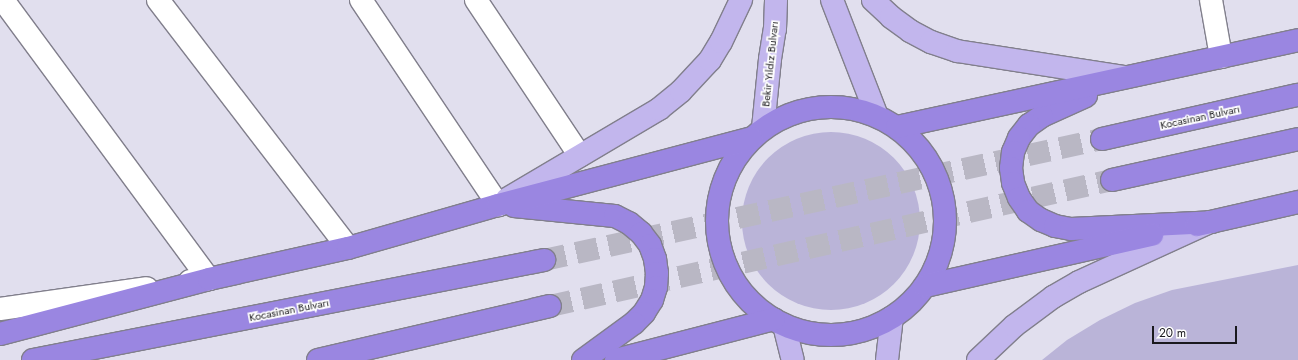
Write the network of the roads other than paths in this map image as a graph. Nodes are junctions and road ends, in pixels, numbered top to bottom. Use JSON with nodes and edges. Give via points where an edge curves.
{"nodes":[{"id":1,"x":4,"y":0,"type":"edge"},
{"id":2,"x":158,"y":0,"type":"edge"},
{"id":3,"x":361,"y":0,"type":"edge"},
{"id":4,"x":476,"y":0,"type":"edge"},
{"id":5,"x":741,"y":0,"type":"edge"},
{"id":6,"x":776,"y":0,"type":"edge"},
{"id":7,"x":832,"y":0,"type":"edge"},
{"id":8,"x":873,"y":0,"type":"edge"},
{"id":9,"x":1211,"y":0,"type":"edge"},
{"id":10,"x":1298,"y":40,"type":"edge"},
{"id":11,"x":1221,"y":57,"type":"junction"},
{"id":12,"x":1128,"y":78,"type":"junction"},
{"id":13,"x":1298,"y":96,"type":"edge"},
{"id":14,"x":877,"y":116,"type":"junction"},
{"id":15,"x":896,"y":127,"type":"junction"},
{"id":16,"x":757,"y":133,"type":"junction"},
{"id":17,"x":1102,"y":139,"type":"tunnel mouth"},
{"id":18,"x":1298,"y":139,"type":"edge"},
{"id":19,"x":580,"y":156,"type":"junction"},
{"id":20,"x":1112,"y":180,"type":"tunnel mouth"},
{"id":21,"x":1298,"y":202,"type":"edge"},
{"id":22,"x":498,"y":205,"type":"junction"},
{"id":23,"x":1212,"y":222,"type":"junction"},
{"id":24,"x":348,"y":248,"type":"junction"},
{"id":25,"x":544,"y":260,"type":"tunnel mouth"},
{"id":26,"x":209,"y":279,"type":"junction"},
{"id":27,"x":925,"y":286,"type":"junction"},
{"id":28,"x":550,"y":306,"type":"tunnel mouth"},
{"id":29,"x":0,"y":309,"type":"edge"},
{"id":30,"x":892,"y":317,"type":"junction"},
{"id":31,"x":779,"y":322,"type":"junction"},
{"id":32,"x":0,"y":334,"type":"edge"},
{"id":33,"x":33,"y":360,"type":"edge"},
{"id":34,"x":318,"y":360,"type":"edge"},
{"id":35,"x":584,"y":360,"type":"edge"},
{"id":36,"x":616,"y":360,"type":"edge"},
{"id":37,"x":793,"y":360,"type":"edge"},
{"id":38,"x":887,"y":360,"type":"edge"},
{"id":39,"x":978,"y":360,"type":"edge"}],
"edges":[{"from":1,"to":26,"type":"street"},
{"from":2,"to":24,"type":"street"},
{"from":3,"to":22,"type":"street"},
{"from":4,"to":19,"type":"street"},
{"from":5,"to":19,"type":"main road","via":[[710,60],[682,91],[659,109]]},
{"from":6,"to":16,"type":"main road","name":"Bekir Yıldız Bulvarı","via":[[775,29]]},
{"from":7,"to":14,"type":"main road"},
{"from":8,"to":12,"type":"main road","via":[[910,31],[957,51]]},
{"from":9,"to":11,"type":"street"},
{"from":10,"to":11,"type":"highway"},
{"from":11,"to":12,"type":"highway"},
{"from":12,"to":15,"type":"highway"},
{"from":12,"to":23,"type":"highway","via":[[1042,116],[1029,125],[1013,152],[1011,168],[1019,198],[1028,211],[1041,220],[1071,229]]},
{"from":13,"to":17,"type":"highway","name":"Kocasinan Bulvarı"},
{"from":14,"to":15,"type":"highway"},
{"from":14,"to":16,"type":"highway","via":[[856,109],[833,106],[811,108],[789,114]]},
{"from":15,"to":27,"type":"highway","via":[[914,142],[927,159],[938,179],[944,201],[943,246],[936,267]]},
{"from":16,"to":22,"type":"highway"},
{"from":16,"to":31,"type":"highway","via":[[736,155],[726,174],[716,218],[717,240],[734,282],[748,299]]},
{"from":18,"to":20,"type":"highway"},
{"from":19,"to":22,"type":"main road"},
{"from":21,"to":23,"type":"highway"},
{"from":22,"to":24,"type":"highway"},
{"from":22,"to":35,"type":"highway","via":[[615,216],[629,223],[650,245],[657,273],[652,300],[634,323]]},
{"from":23,"to":27,"type":"highway"},
{"from":23,"to":39,"type":"main road","via":[[1053,296],[1014,326]]},
{"from":24,"to":26,"type":"highway"},
{"from":25,"to":33,"type":"highway","name":"Kocasinan Bulvarı"},
{"from":26,"to":29,"type":"street"},
{"from":26,"to":32,"type":"highway"},
{"from":27,"to":30,"type":"highway","via":[[910,304]]},
{"from":28,"to":34,"type":"highway"},
{"from":30,"to":31,"type":"highway","via":[[872,327],[828,335],[806,332]]},
{"from":30,"to":38,"type":"main road"},
{"from":31,"to":36,"type":"highway"},
{"from":31,"to":37,"type":"main road"}]}
